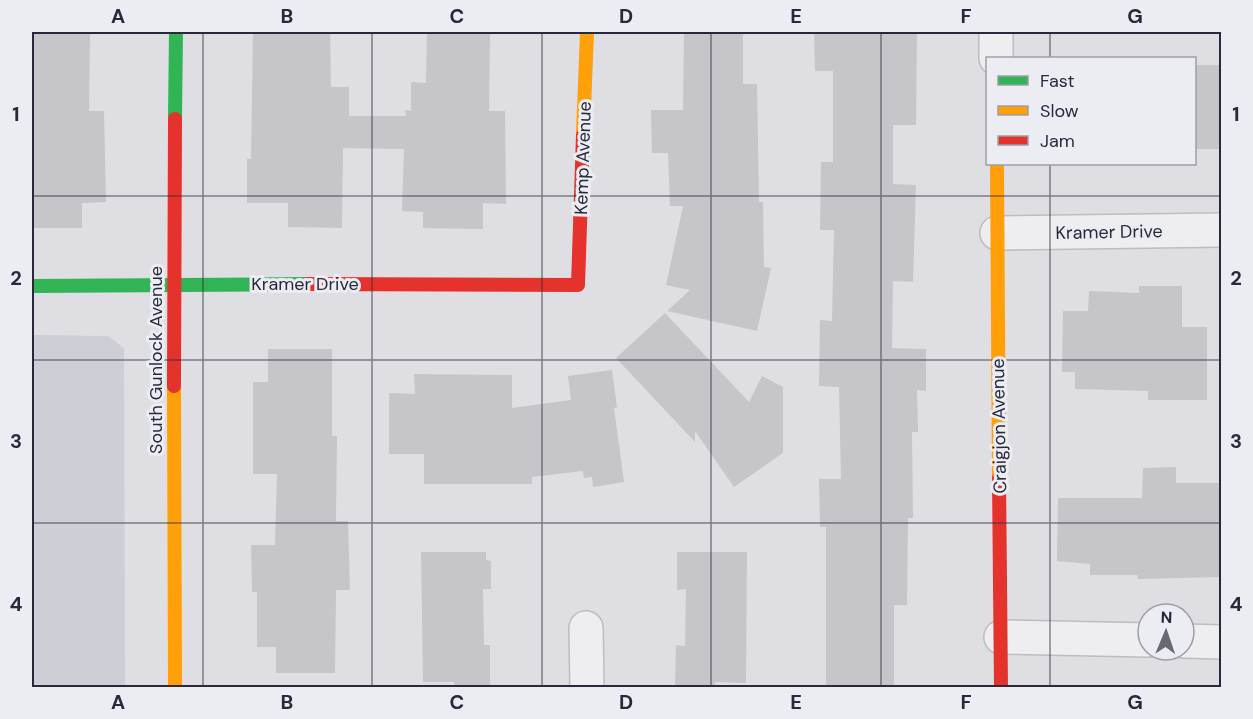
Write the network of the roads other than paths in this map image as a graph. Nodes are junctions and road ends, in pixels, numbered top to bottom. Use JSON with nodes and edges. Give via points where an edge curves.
{"nodes":[{"id":1,"x":176,"y":32,"type":"edge"},
{"id":2,"x":587,"y":32,"type":"edge"},
{"id":3,"x":996,"y":32,"type":"edge"},
{"id":4,"x":996,"y":57,"type":"edge"},
{"id":5,"x":997,"y":165,"type":"edge"},
{"id":6,"x":1221,"y":230,"type":"edge"},
{"id":7,"x":997,"y":233,"type":"junction"},
{"id":8,"x":173,"y":283,"type":"junction"},
{"id":9,"x":578,"y":285,"type":"joint"},
{"id":10,"x":32,"y":286,"type":"edge"},
{"id":11,"x":586,"y":628,"type":"dead end"},
{"id":12,"x":1001,"y":637,"type":"junction"},
{"id":13,"x":1136,"y":640,"type":"edge"},
{"id":14,"x":1196,"y":641,"type":"edge"},
{"id":15,"x":1221,"y":642,"type":"edge"},
{"id":16,"x":175,"y":687,"type":"edge"},
{"id":17,"x":587,"y":687,"type":"edge"},
{"id":18,"x":1001,"y":687,"type":"edge"}],
"edges":[{"from":1,"to":8,"type":"street","name":"South Gunlock Avenue"},
{"from":2,"to":9,"type":"street","name":"Kemp Avenue"},
{"from":3,"to":4,"type":"street"},
{"from":5,"to":7,"type":"street","name":"Craigjon Avenue"},
{"from":6,"to":7,"type":"street","name":"Kramer Drive"},
{"from":7,"to":12,"type":"street","name":"Craigjon Avenue"},
{"from":8,"to":9,"type":"street","name":"Kramer Drive"},
{"from":8,"to":10,"type":"street","name":"Kramer Drive"},
{"from":8,"to":16,"type":"street","name":"South Gunlock Avenue"},
{"from":11,"to":17,"type":"street"},
{"from":12,"to":13,"type":"street"},
{"from":12,"to":18,"type":"street","name":"Craigjon Avenue"},
{"from":14,"to":15,"type":"street"}]}
